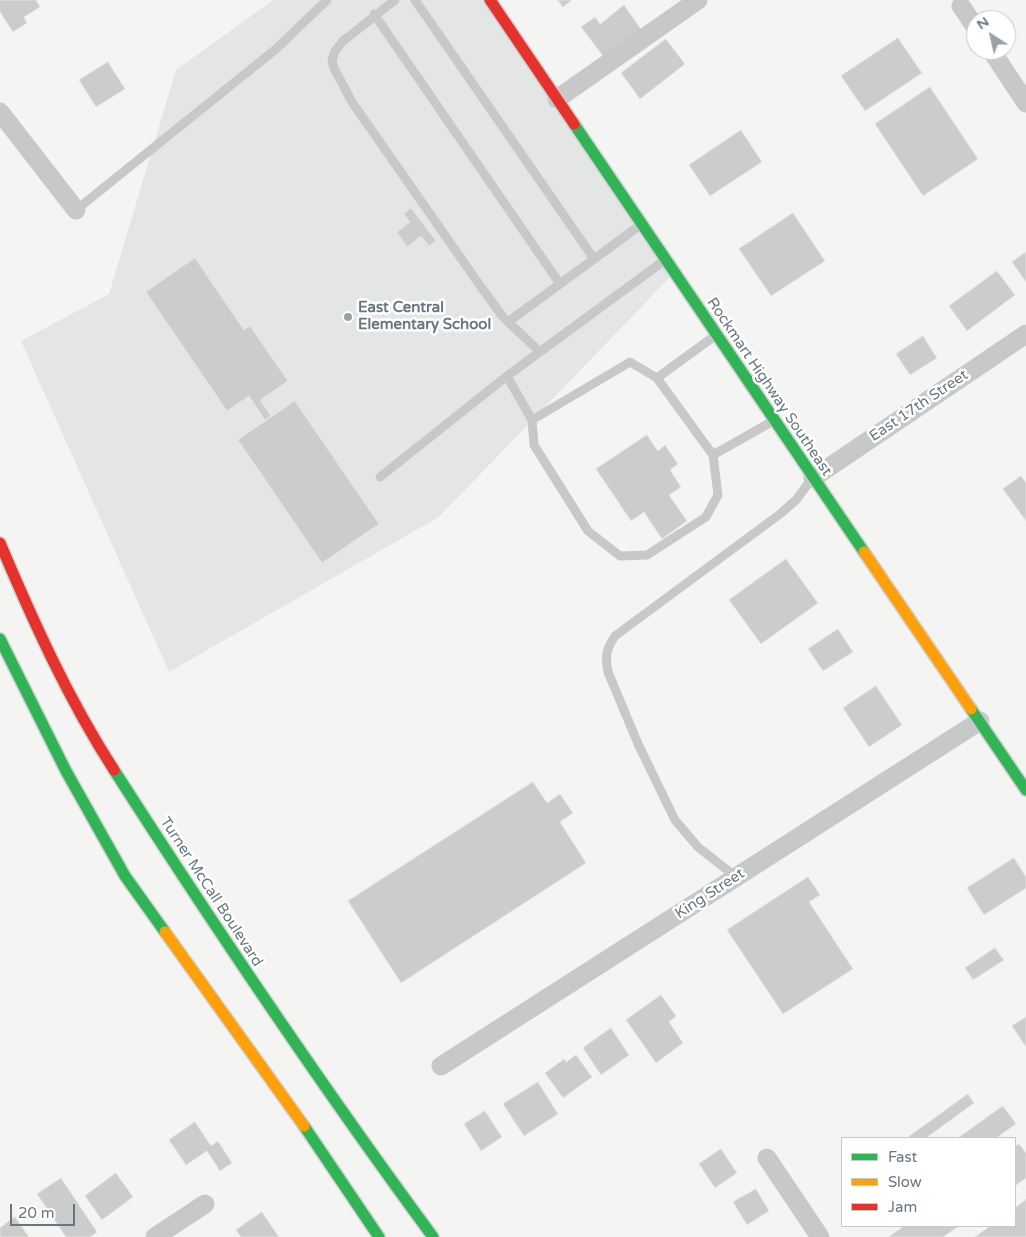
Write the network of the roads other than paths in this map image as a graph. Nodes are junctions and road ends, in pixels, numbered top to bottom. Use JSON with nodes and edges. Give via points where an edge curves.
{"nodes":[{"id":1,"x":327,"y":0,"type":"edge"},
{"id":2,"x":395,"y":0,"type":"edge"},
{"id":3,"x":415,"y":0,"type":"edge"},
{"id":4,"x":490,"y":0,"type":"edge"},
{"id":5,"x":698,"y":0,"type":"edge"},
{"id":6,"x":961,"y":6,"type":"dead end"},
{"id":7,"x":966,"y":13,"type":"edge"},
{"id":8,"x":374,"y":14,"type":"junction"},
{"id":9,"x":998,"y":60,"type":"edge"},
{"id":10,"x":557,"y":99,"type":"junction"},
{"id":11,"x":1026,"y":103,"type":"edge"},
{"id":12,"x":0,"y":112,"type":"edge"},
{"id":13,"x":76,"y":210,"type":"joint"},
{"id":14,"x":642,"y":224,"type":"junction"},
{"id":15,"x":594,"y":259,"type":"junction"},
{"id":16,"x":665,"y":260,"type":"junction"},
{"id":17,"x":560,"y":284,"type":"junction"},
{"id":18,"x":508,"y":322,"type":"junction"},
{"id":19,"x":1026,"y":334,"type":"edge"},
{"id":20,"x":716,"y":335,"type":"junction"},
{"id":21,"x":540,"y":352,"type":"junction"},
{"id":22,"x":507,"y":376,"type":"junction"},
{"id":23,"x":657,"y":378,"type":"junction"},
{"id":24,"x":532,"y":420,"type":"junction"},
{"id":25,"x":774,"y":420,"type":"junction"},
{"id":26,"x":713,"y":455,"type":"junction"},
{"id":27,"x":380,"y":477,"type":"dead end"},
{"id":28,"x":812,"y":478,"type":"junction"},
{"id":29,"x":0,"y":543,"type":"edge"},
{"id":30,"x":0,"y":639,"type":"edge"},
{"id":31,"x":980,"y":721,"type":"junction"},
{"id":32,"x":1026,"y":790,"type":"edge"},
{"id":33,"x":736,"y":877,"type":"junction"},
{"id":34,"x":441,"y":1066,"type":"dead end"},
{"id":35,"x":767,"y":1158,"type":"dead end"},
{"id":36,"x":205,"y":1204,"type":"dead end"},
{"id":37,"x":155,"y":1237,"type":"edge"},
{"id":38,"x":379,"y":1237,"type":"edge"},
{"id":39,"x":433,"y":1237,"type":"edge"},
{"id":40,"x":820,"y":1237,"type":"edge"}],
"edges":[{"from":1,"to":13,"type":"lane","via":[[276,49]]},
{"from":2,"to":8,"type":"lane"},
{"from":3,"to":15,"type":"lane"},
{"from":4,"to":10,"type":"main road","name":"Rockmart Highway Southeast"},
{"from":5,"to":10,"type":"street"},
{"from":6,"to":7,"type":"street"},
{"from":8,"to":17,"type":"lane"},
{"from":8,"to":18,"type":"lane","via":[[335,51],[332,61],[336,74],[352,102]]},
{"from":9,"to":11,"type":"street"},
{"from":10,"to":14,"type":"main road","name":"Rockmart Highway Southeast"},
{"from":12,"to":13,"type":"street"},
{"from":14,"to":15,"type":"lane"},
{"from":14,"to":16,"type":"main road","name":"Rockmart Highway Southeast"},
{"from":15,"to":17,"type":"lane"},
{"from":16,"to":20,"type":"main road","name":"Rockmart Highway Southeast"},
{"from":16,"to":21,"type":"lane"},
{"from":17,"to":18,"type":"lane"},
{"from":18,"to":21,"type":"lane"},
{"from":19,"to":28,"type":"street","name":"East 17th Street"},
{"from":20,"to":23,"type":"lane"},
{"from":20,"to":25,"type":"main road","name":"Rockmart Highway Southeast"},
{"from":21,"to":22,"type":"lane"},
{"from":22,"to":24,"type":"lane"},
{"from":22,"to":27,"type":"lane"},
{"from":23,"to":24,"type":"lane","via":[[630,362]]},
{"from":23,"to":26,"type":"lane"},
{"from":24,"to":26,"type":"lane","via":[[534,444],[588,531],[620,556],[647,555],[706,517],[718,495]]},
{"from":25,"to":26,"type":"lane"},
{"from":25,"to":28,"type":"main road","name":"Rockmart Highway Southeast"},
{"from":28,"to":31,"type":"main road","name":"Rockmart Highway Southeast"},
{"from":28,"to":33,"type":"lane","via":[[796,500],[780,514],[615,636],[607,647],[608,672],[666,804],[687,836]]},
{"from":29,"to":39,"type":"main road","name":"Turner McCall Boulevard","via":[[29,611],[90,733],[213,925],[343,1114]]},
{"from":30,"to":38,"type":"main road","via":[[66,771],[126,876]]},
{"from":31,"to":32,"type":"main road","name":"Rockmart Highway Southeast"},
{"from":31,"to":33,"type":"street","name":"King Street"},
{"from":33,"to":34,"type":"street","name":"King Street"},
{"from":35,"to":40,"type":"street"},
{"from":36,"to":37,"type":"street"}]}
